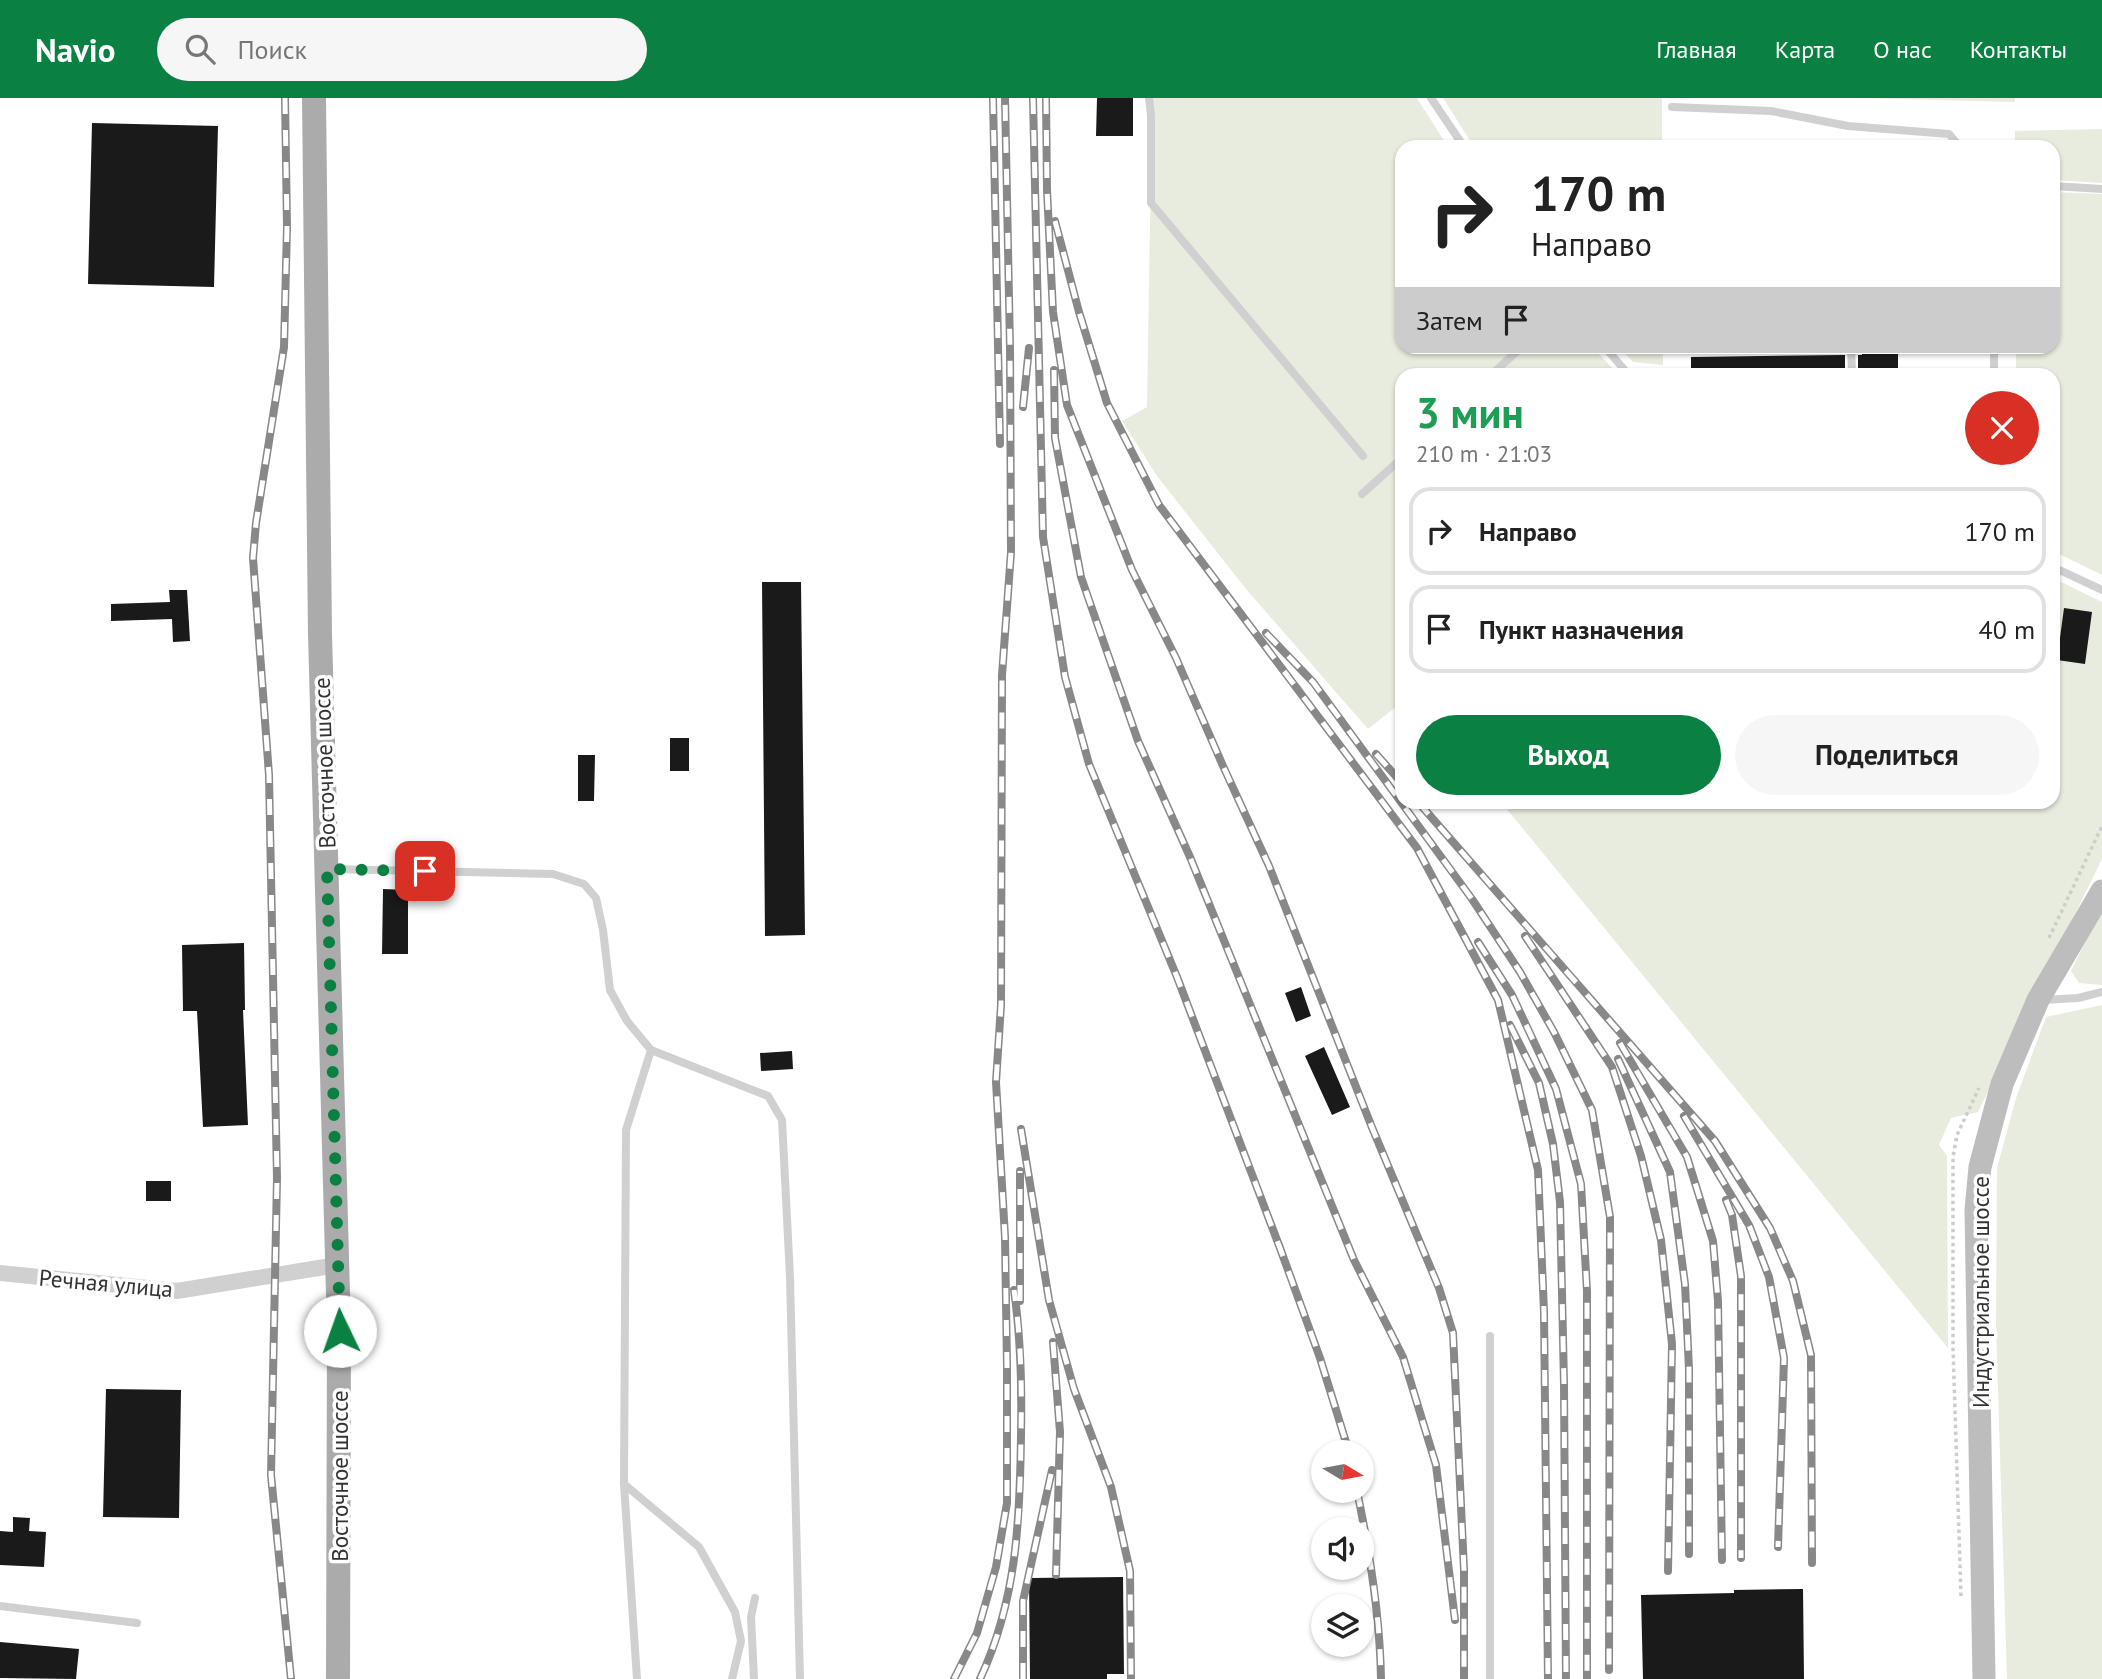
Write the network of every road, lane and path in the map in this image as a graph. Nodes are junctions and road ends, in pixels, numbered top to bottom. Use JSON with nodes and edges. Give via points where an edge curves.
{"nodes":[{"id":1,"x":314,"y":98,"type":"edge"},
{"id":2,"x":1149,"y":98,"type":"edge"},
{"id":3,"x":1431,"y":98,"type":"edge"},
{"id":4,"x":1672,"y":107,"type":"dead end"},
{"id":5,"x":1459,"y":140,"type":"edge"},
{"id":6,"x":1954,"y":140,"type":"edge"},
{"id":7,"x":2060,"y":187,"type":"edge"},
{"id":8,"x":2102,"y":189,"type":"edge"},
{"id":9,"x":1514,"y":354,"type":"edge"},
{"id":10,"x":1611,"y":354,"type":"edge"},
{"id":11,"x":1499,"y":368,"type":"edge"},
{"id":12,"x":1623,"y":368,"type":"edge"},
{"id":13,"x":1363,"y":456,"type":"dead end"},
{"id":14,"x":1395,"y":464,"type":"edge"},
{"id":15,"x":1362,"y":494,"type":"dead end"},
{"id":16,"x":2060,"y":570,"type":"edge"},
{"id":17,"x":2102,"y":590,"type":"edge"},
{"id":18,"x":327,"y":869,"type":"junction"},
{"id":19,"x":2102,"y":891,"type":"edge"},
{"id":20,"x":2102,"y":992,"type":"edge"},
{"id":21,"x":2038,"y":1000,"type":"junction"},
{"id":22,"x":651,"y":1050,"type":"junction"},
{"id":23,"x":337,"y":1265,"type":"junction"},
{"id":24,"x":0,"y":1273,"type":"edge"},
{"id":25,"x":1490,"y":1336,"type":"dead end"},
{"id":26,"x":624,"y":1484,"type":"junction"},
{"id":27,"x":755,"y":1598,"type":"dead end"},
{"id":28,"x":0,"y":1606,"type":"edge"},
{"id":29,"x":137,"y":1623,"type":"dead end"},
{"id":30,"x":338,"y":1679,"type":"edge"},
{"id":31,"x":637,"y":1679,"type":"edge"},
{"id":32,"x":732,"y":1679,"type":"edge"},
{"id":33,"x":754,"y":1679,"type":"edge"},
{"id":34,"x":800,"y":1679,"type":"edge"},
{"id":35,"x":1490,"y":1679,"type":"edge"},
{"id":36,"x":1984,"y":1679,"type":"edge"}],
"edges":[{"from":1,"to":18,"type":"main road","name":"Восточное шоссе"},
{"from":2,"to":13,"type":"lane","via":[[1151,203]]},
{"from":3,"to":5,"type":"lane"},
{"from":4,"to":6,"type":"lane","via":[[1771,111],[1848,126],[1949,134]]},
{"from":7,"to":8,"type":"lane"},
{"from":9,"to":11,"type":"lane"},
{"from":10,"to":12,"type":"lane"},
{"from":14,"to":15,"type":"lane"},
{"from":16,"to":17,"type":"lane"},
{"from":18,"to":22,"type":"lane","via":[[553,874],[584,884],[596,898],[610,990]]},
{"from":18,"to":23,"type":"main road","name":"Восточное шоссе"},
{"from":19,"to":21,"type":"main road","name":"Индустриальное шоссе"},
{"from":20,"to":21,"type":"lane","via":[[2078,999]]},
{"from":21,"to":36,"type":"main road","name":"Индустриальное шоссе","via":[[2002,1084],[1980,1167],[1976,1210]]},
{"from":22,"to":26,"type":"lane","via":[[626,1130]]},
{"from":22,"to":34,"type":"lane","via":[[768,1096],[782,1120]]},
{"from":23,"to":24,"type":"street","name":"Речная улица","via":[[177,1291]]},
{"from":23,"to":30,"type":"main road","name":"Восточное шоссе"},
{"from":25,"to":35,"type":"lane"},
{"from":26,"to":31,"type":"lane"},
{"from":26,"to":32,"type":"lane","via":[[699,1547],[735,1612],[741,1640]]},
{"from":27,"to":33,"type":"lane","via":[[751,1617]]},
{"from":28,"to":29,"type":"lane"}]}
